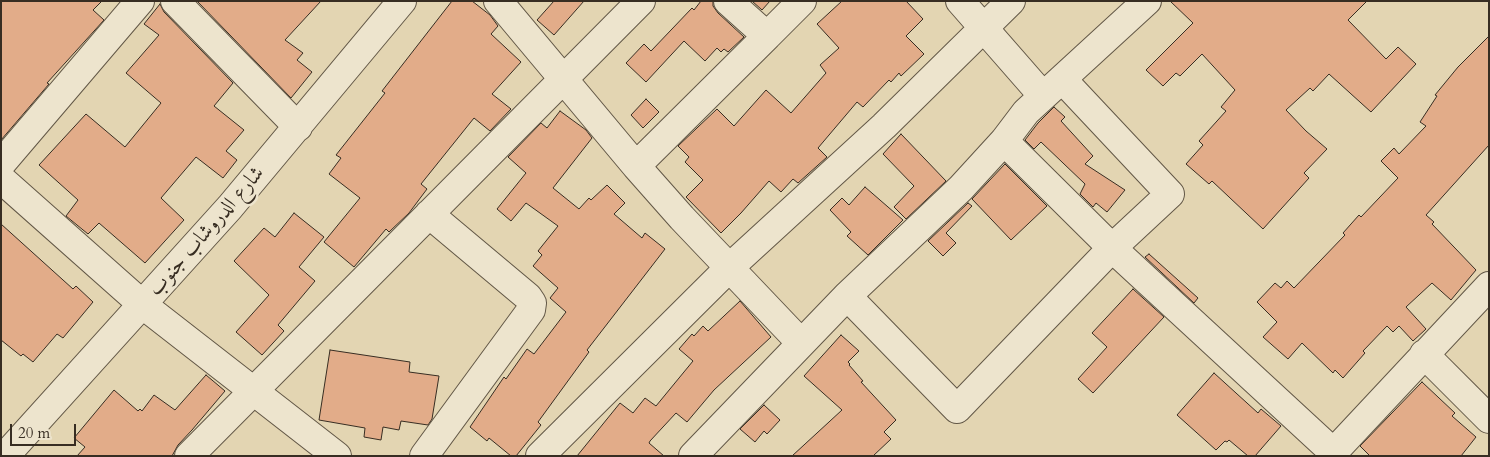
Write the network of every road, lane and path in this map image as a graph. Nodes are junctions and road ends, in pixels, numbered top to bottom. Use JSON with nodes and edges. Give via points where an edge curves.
{"nodes":[{"id":1,"x":140,"y":1,"type":"edge"},
{"id":2,"x":175,"y":1,"type":"edge"},
{"id":3,"x":402,"y":1,"type":"edge"},
{"id":4,"x":498,"y":1,"type":"edge"},
{"id":5,"x":641,"y":1,"type":"edge"},
{"id":6,"x":728,"y":1,"type":"edge"},
{"id":7,"x":802,"y":1,"type":"edge"},
{"id":8,"x":960,"y":1,"type":"edge"},
{"id":9,"x":1011,"y":1,"type":"edge"},
{"id":10,"x":1147,"y":1,"type":"edge"},
{"id":11,"x":984,"y":27,"type":"junction"},
{"id":12,"x":767,"y":36,"type":"junction"},
{"id":13,"x":564,"y":78,"type":"junction"},
{"id":14,"x":1052,"y":88,"type":"junction"},
{"id":15,"x":298,"y":127,"type":"junction"},
{"id":16,"x":1004,"y":141,"type":"junction"},
{"id":17,"x":1,"y":164,"type":"edge"},
{"id":18,"x":636,"y":166,"type":"junction"},
{"id":19,"x":1,"y":179,"type":"edge"},
{"id":20,"x":429,"y":214,"type":"junction"},
{"id":21,"x":1112,"y":248,"type":"junction"},
{"id":22,"x":729,"y":268,"type":"junction"},
{"id":23,"x":1489,"y":286,"type":"edge"},
{"id":24,"x":847,"y":296,"type":"junction"},
{"id":25,"x":143,"y":305,"type":"junction"},
{"id":26,"x":801,"y":343,"type":"junction"},
{"id":27,"x":1424,"y":354,"type":"junction"},
{"id":28,"x":252,"y":391,"type":"junction"},
{"id":29,"x":1489,"y":419,"type":"edge"},
{"id":30,"x":1331,"y":454,"type":"edge"},
{"id":31,"x":5,"y":456,"type":"edge"},
{"id":32,"x":189,"y":456,"type":"edge"},
{"id":33,"x":337,"y":456,"type":"edge"},
{"id":34,"x":424,"y":456,"type":"edge"},
{"id":35,"x":540,"y":456,"type":"edge"},
{"id":36,"x":693,"y":456,"type":"edge"}],
"edges":[{"from":1,"to":17,"type":"street"},
{"from":2,"to":15,"type":"street"},
{"from":3,"to":15,"type":"street","name":"شارع الدروشاب جنوب"},
{"from":4,"to":13,"type":"street"},
{"from":5,"to":13,"type":"street"},
{"from":6,"to":12,"type":"street"},
{"from":7,"to":12,"type":"street"},
{"from":8,"to":11,"type":"street"},
{"from":9,"to":11,"type":"street"},
{"from":10,"to":14,"type":"street"},
{"from":11,"to":14,"type":"street"},
{"from":11,"to":22,"type":"street","via":[[884,126]]},
{"from":12,"to":18,"type":"street"},
{"from":13,"to":18,"type":"street"},
{"from":13,"to":20,"type":"street"},
{"from":14,"to":16,"type":"street","via":[[1017,122]]},
{"from":14,"to":21,"type":"street","via":[[1170,194]]},
{"from":15,"to":25,"type":"street","name":"شارع الدروشاب جنوب"},
{"from":16,"to":21,"type":"street"},
{"from":16,"to":24,"type":"street","via":[[961,188]]},
{"from":18,"to":22,"type":"street"},
{"from":19,"to":25,"type":"street"},
{"from":20,"to":28,"type":"street"},
{"from":20,"to":34,"type":"street","via":[[532,302],[531,310]]},
{"from":21,"to":24,"type":"street","via":[[957,409]]},
{"from":21,"to":30,"type":"street"},
{"from":22,"to":26,"type":"street"},
{"from":22,"to":35,"type":"street"},
{"from":23,"to":27,"type":"street"},
{"from":24,"to":26,"type":"street"},
{"from":25,"to":28,"type":"street"},
{"from":25,"to":31,"type":"street","name":"شارع الدروشاب جنوب"},
{"from":26,"to":36,"type":"street"},
{"from":27,"to":29,"type":"street"},
{"from":27,"to":30,"type":"street"},
{"from":28,"to":32,"type":"street"},
{"from":28,"to":33,"type":"street"}]}
